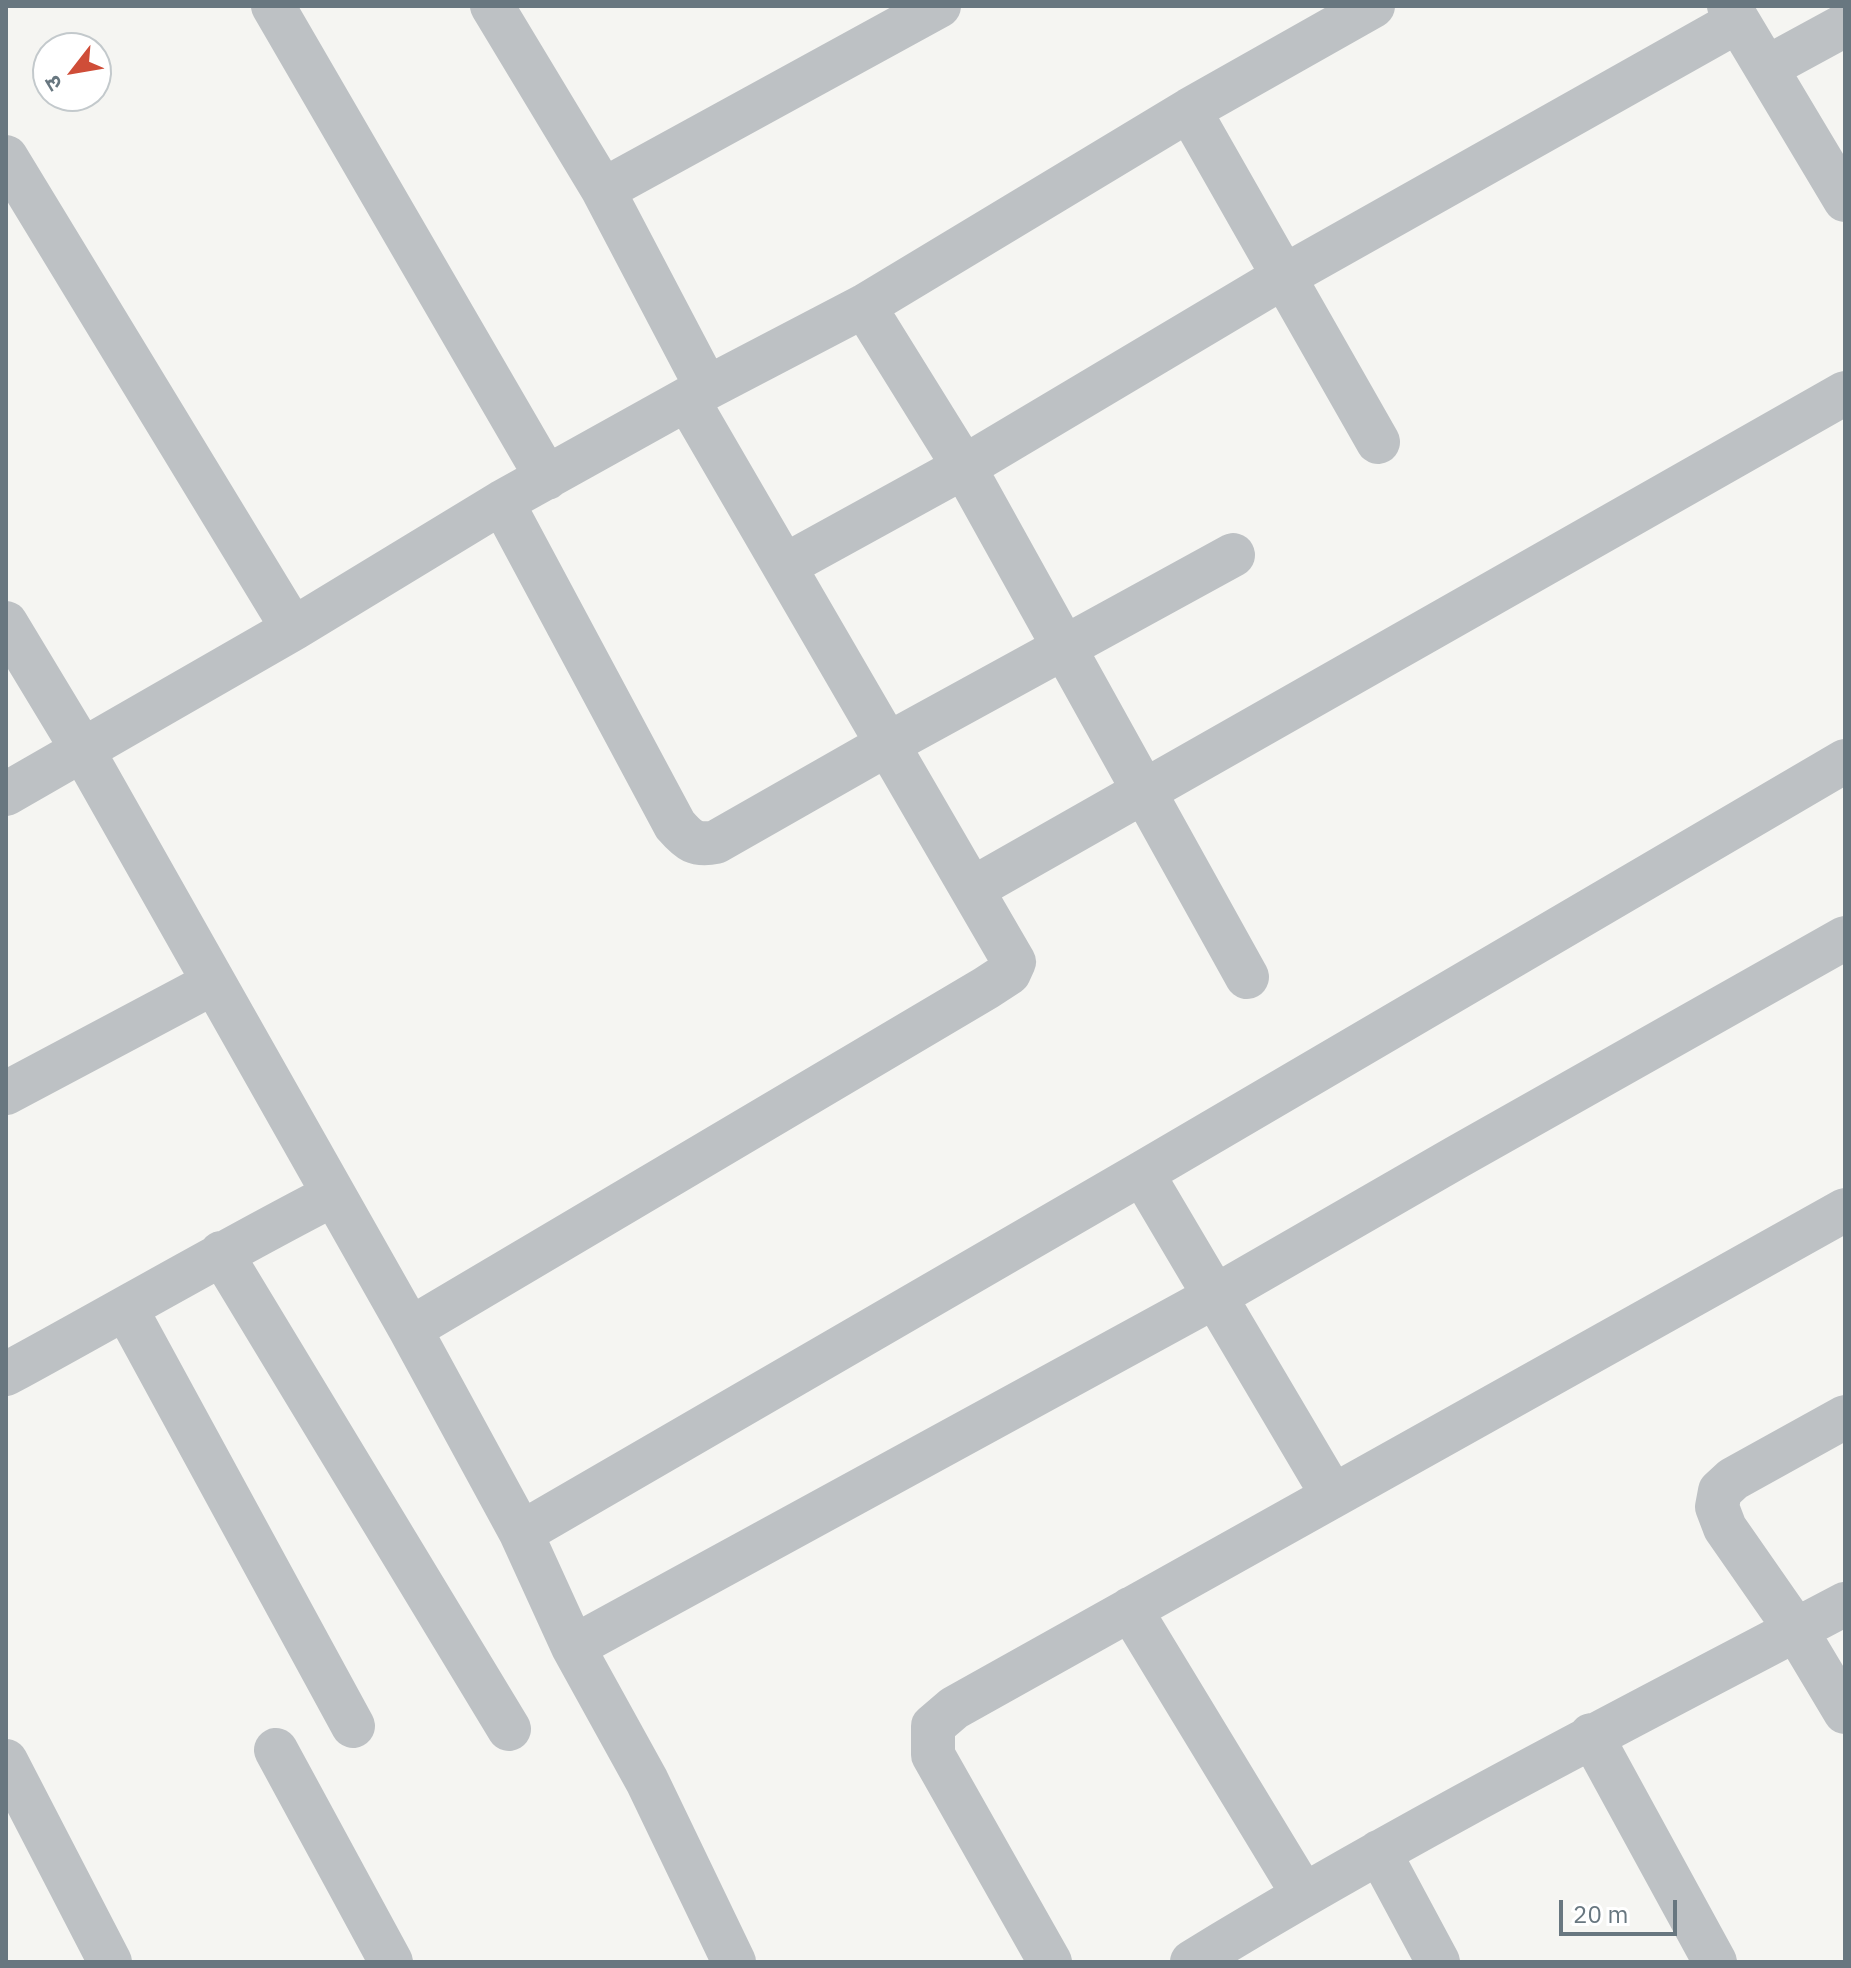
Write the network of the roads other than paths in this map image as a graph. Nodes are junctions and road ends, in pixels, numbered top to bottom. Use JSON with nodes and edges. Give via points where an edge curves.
{"nodes":[{"id":1,"x":273,"y":6,"type":"edge"},
{"id":2,"x":492,"y":6,"type":"edge"},
{"id":3,"x":939,"y":6,"type":"edge"},
{"id":4,"x":1373,"y":6,"type":"edge"},
{"id":5,"x":1734,"y":14,"type":"edge"},
{"id":6,"x":1845,"y":25,"type":"edge"},
{"id":7,"x":1766,"y":68,"type":"junction"},
{"id":8,"x":1189,"y":110,"type":"junction"},
{"id":9,"x":6,"y":157,"type":"edge"},
{"id":10,"x":603,"y":190,"type":"junction"},
{"id":11,"x":1845,"y":200,"type":"edge"},
{"id":12,"x":1283,"y":277,"type":"junction"},
{"id":13,"x":864,"y":306,"type":"junction"},
{"id":14,"x":1845,"y":393,"type":"edge"},
{"id":15,"x":697,"y":394,"type":"junction"},
{"id":16,"x":1378,"y":442,"type":"dead end"},
{"id":17,"x":964,"y":467,"type":"junction"},
{"id":18,"x":547,"y":478,"type":"junction"},
{"id":19,"x":502,"y":502,"type":"junction"},
{"id":20,"x":1233,"y":555,"type":"dead end"},
{"id":21,"x":784,"y":566,"type":"junction"},
{"id":22,"x":6,"y":623,"type":"edge"},
{"id":23,"x":293,"y":629,"type":"junction"},
{"id":24,"x":1066,"y":648,"type":"junction"},
{"id":25,"x":888,"y":744,"type":"junction"},
{"id":26,"x":82,"y":749,"type":"junction"},
{"id":27,"x":1845,"y":761,"type":"edge"},
{"id":28,"x":1142,"y":791,"type":"junction"},
{"id":29,"x":6,"y":794,"type":"edge"},
{"id":30,"x":972,"y":889,"type":"junction"},
{"id":31,"x":1845,"y":938,"type":"edge"},
{"id":32,"x":1247,"y":977,"type":"dead end"},
{"id":33,"x":213,"y":983,"type":"junction"},
{"id":34,"x":6,"y":1093,"type":"edge"},
{"id":35,"x":1142,"y":1173,"type":"junction"},
{"id":36,"x":333,"y":1195,"type":"junction"},
{"id":37,"x":1845,"y":1210,"type":"edge"},
{"id":38,"x":221,"y":1253,"type":"junction"},
{"id":39,"x":1214,"y":1297,"type":"junction"},
{"id":40,"x":126,"y":1309,"type":"junction"},
{"id":41,"x":410,"y":1329,"type":"junction"},
{"id":42,"x":6,"y":1374,"type":"edge"},
{"id":43,"x":1845,"y":1417,"type":"edge"},
{"id":44,"x":1333,"y":1496,"type":"junction"},
{"id":45,"x":521,"y":1533,"type":"junction"},
{"id":46,"x":1845,"y":1604,"type":"edge"},
{"id":47,"x":1130,"y":1609,"type":"junction"},
{"id":48,"x":1796,"y":1630,"type":"junction"},
{"id":49,"x":573,"y":1647,"type":"junction"},
{"id":50,"x":1845,"y":1712,"type":"edge"},
{"id":51,"x":353,"y":1726,"type":"dead end"},
{"id":52,"x":509,"y":1729,"type":"dead end"},
{"id":53,"x":1591,"y":1735,"type":"junction"},
{"id":54,"x":276,"y":1750,"type":"dead end"},
{"id":55,"x":6,"y":1761,"type":"edge"},
{"id":56,"x":1379,"y":1852,"type":"junction"},
{"id":57,"x":1303,"y":1894,"type":"junction"},
{"id":58,"x":110,"y":1962,"type":"edge"},
{"id":59,"x":391,"y":1962,"type":"edge"},
{"id":60,"x":734,"y":1962,"type":"edge"},
{"id":61,"x":1050,"y":1962,"type":"edge"},
{"id":62,"x":1192,"y":1962,"type":"edge"},
{"id":63,"x":1438,"y":1962,"type":"edge"},
{"id":64,"x":1715,"y":1962,"type":"edge"}],
"edges":[{"from":1,"to":18,"type":"street"},
{"from":2,"to":10,"type":"street"},
{"from":3,"to":10,"type":"street"},
{"from":4,"to":8,"type":"street"},
{"from":5,"to":7,"type":"street"},
{"from":5,"to":12,"type":"street"},
{"from":6,"to":7,"type":"street"},
{"from":7,"to":11,"type":"street"},
{"from":8,"to":12,"type":"street"},
{"from":8,"to":13,"type":"street"},
{"from":9,"to":23,"type":"street"},
{"from":10,"to":15,"type":"street"},
{"from":12,"to":16,"type":"street"},
{"from":12,"to":17,"type":"street"},
{"from":13,"to":15,"type":"street"},
{"from":13,"to":17,"type":"street"},
{"from":14,"to":28,"type":"street"},
{"from":15,"to":18,"type":"street"},
{"from":15,"to":21,"type":"street"},
{"from":17,"to":21,"type":"street"},
{"from":17,"to":24,"type":"street"},
{"from":18,"to":19,"type":"street"},
{"from":19,"to":23,"type":"street"},
{"from":19,"to":25,"type":"street","via":[[675,825],[689,841],[716,842]]},
{"from":20,"to":24,"type":"street"},
{"from":21,"to":25,"type":"street"},
{"from":22,"to":26,"type":"street"},
{"from":23,"to":26,"type":"street"},
{"from":24,"to":25,"type":"street"},
{"from":24,"to":28,"type":"street"},
{"from":25,"to":30,"type":"street"},
{"from":26,"to":29,"type":"street"},
{"from":26,"to":33,"type":"street"},
{"from":27,"to":35,"type":"street"},
{"from":28,"to":30,"type":"street"},
{"from":28,"to":32,"type":"street"},
{"from":30,"to":41,"type":"street","via":[[1014,962],[1009,973]]},
{"from":31,"to":39,"type":"street"},
{"from":33,"to":34,"type":"street"},
{"from":33,"to":36,"type":"street"},
{"from":35,"to":39,"type":"street"},
{"from":35,"to":45,"type":"street"},
{"from":36,"to":38,"type":"street"},
{"from":36,"to":41,"type":"street"},
{"from":37,"to":44,"type":"street"},
{"from":38,"to":40,"type":"street"},
{"from":38,"to":52,"type":"street"},
{"from":39,"to":44,"type":"street"},
{"from":39,"to":49,"type":"street"},
{"from":40,"to":42,"type":"street"},
{"from":40,"to":51,"type":"street"},
{"from":41,"to":45,"type":"street"},
{"from":43,"to":48,"type":"street","via":[[1720,1491],[1717,1507],[1725,1528]]},
{"from":44,"to":47,"type":"street"},
{"from":45,"to":49,"type":"street"},
{"from":46,"to":48,"type":"street"},
{"from":47,"to":57,"type":"street"},
{"from":47,"to":61,"type":"street","via":[[954,1708],[933,1726],[933,1755]]},
{"from":48,"to":50,"type":"street"},
{"from":48,"to":53,"type":"street"},
{"from":49,"to":60,"type":"street","via":[[647,1781]]},
{"from":53,"to":56,"type":"street"},
{"from":53,"to":64,"type":"street"},
{"from":54,"to":59,"type":"street"},
{"from":55,"to":58,"type":"street"},
{"from":56,"to":57,"type":"street"},
{"from":56,"to":63,"type":"street"},
{"from":57,"to":62,"type":"street"}]}
